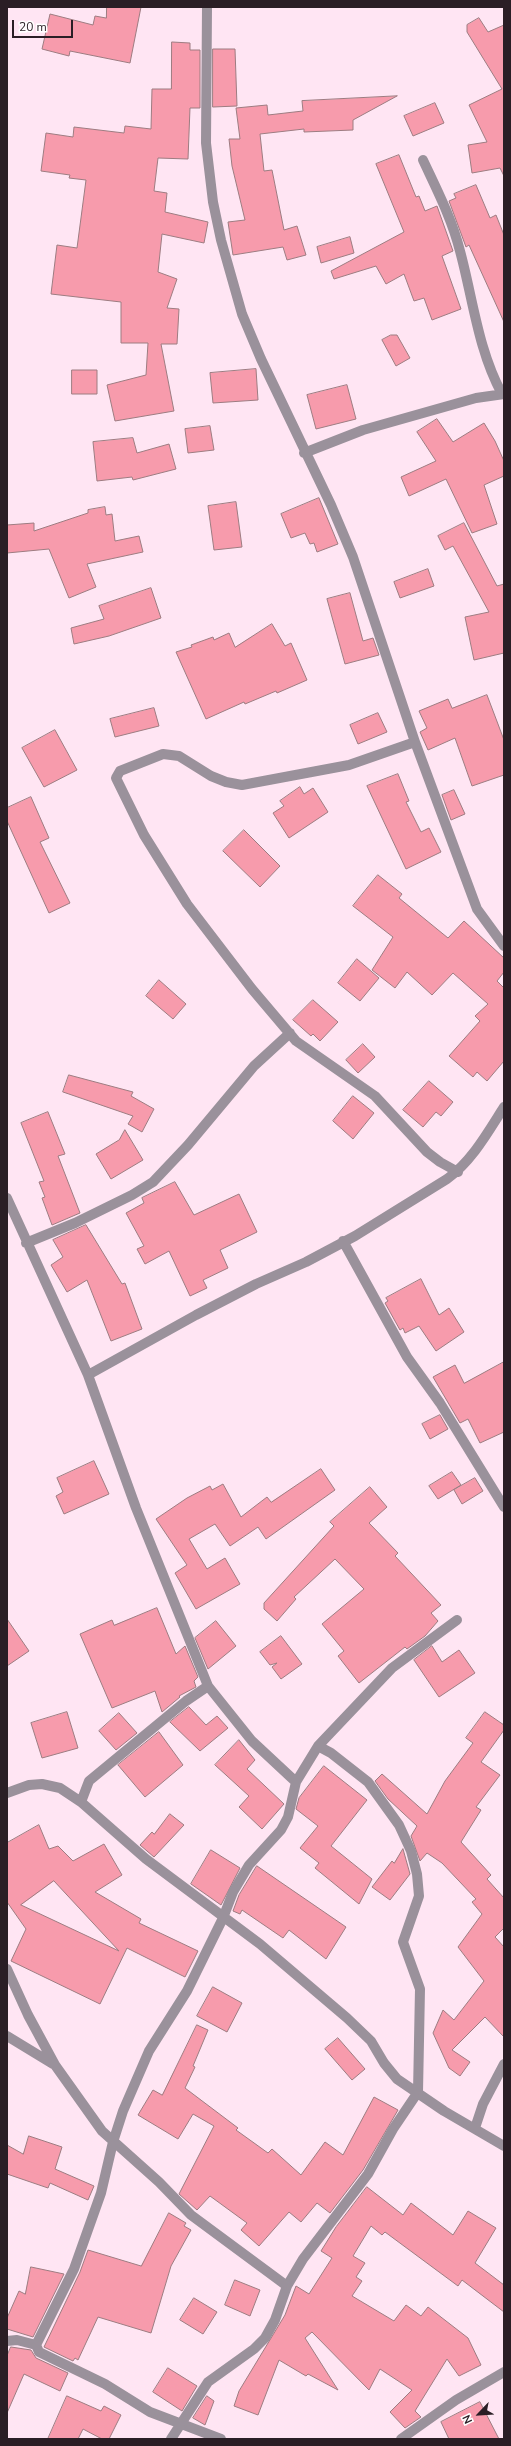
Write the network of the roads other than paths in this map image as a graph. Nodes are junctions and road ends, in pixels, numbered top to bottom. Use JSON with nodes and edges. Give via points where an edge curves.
{"nodes":[{"id":1,"x":207,"y":7,"type":"edge"},
{"id":2,"x":423,"y":160,"type":"dead end"},
{"id":3,"x":503,"y":394,"type":"edge"},
{"id":4,"x":304,"y":453,"type":"junction"},
{"id":5,"x":416,"y":742,"type":"junction"},
{"id":6,"x":504,"y":946,"type":"edge"},
{"id":7,"x":290,"y":1033,"type":"junction"},
{"id":8,"x":504,"y":1107,"type":"edge"},
{"id":9,"x":458,"y":1172,"type":"junction"},
{"id":10,"x":7,"y":1198,"type":"edge"},
{"id":11,"x":343,"y":1242,"type":"junction"},
{"id":12,"x":26,"y":1243,"type":"junction"},
{"id":13,"x":88,"y":1375,"type":"junction"},
{"id":14,"x":504,"y":1507,"type":"edge"},
{"id":15,"x":456,"y":1620,"type":"dead end"},
{"id":16,"x":208,"y":1686,"type":"junction"},
{"id":17,"x":318,"y":1746,"type":"junction"},
{"id":18,"x":296,"y":1782,"type":"junction"},
{"id":19,"x":7,"y":1792,"type":"edge"},
{"id":20,"x":81,"y":1802,"type":"junction"},
{"id":21,"x":223,"y":1918,"type":"junction"},
{"id":22,"x":7,"y":1969,"type":"edge"},
{"id":23,"x":7,"y":2036,"type":"edge"},
{"id":24,"x":504,"y":2064,"type":"edge"},
{"id":25,"x":55,"y":2065,"type":"junction"},
{"id":26,"x":418,"y":2092,"type":"junction"},
{"id":27,"x":475,"y":2128,"type":"junction"},
{"id":28,"x":113,"y":2142,"type":"junction"},
{"id":29,"x":504,"y":2146,"type":"edge"},
{"id":30,"x":287,"y":2286,"type":"junction"},
{"id":31,"x":7,"y":2341,"type":"edge"},
{"id":32,"x":36,"y":2345,"type":"junction"},
{"id":33,"x":504,"y":2372,"type":"edge"},
{"id":34,"x":181,"y":2424,"type":"junction"},
{"id":35,"x":171,"y":2439,"type":"edge"},
{"id":36,"x":221,"y":2439,"type":"edge"},
{"id":37,"x":401,"y":2439,"type":"edge"}],
"edges":[{"from":1,"to":4,"type":"street","via":[[206,143],[213,202],[221,240],[242,314]]},
{"from":2,"to":3,"type":"street","via":[[448,212],[490,372]]},
{"from":3,"to":4,"type":"street","via":[[476,398],[363,430]]},
{"from":4,"to":5,"type":"street","via":[[331,505],[361,577]]},
{"from":5,"to":6,"type":"street","via":[[477,909]]},
{"from":5,"to":7,"type":"street","via":[[349,765],[242,786],[211,776],[179,756],[163,754],[116,775],[116,783],[187,904],[252,989]]},
{"from":7,"to":9,"type":"street","via":[[296,1041],[375,1096],[427,1152]]},
{"from":7,"to":12,"type":"street","via":[[254,1066],[188,1145],[152,1182],[132,1195],[75,1223]]},
{"from":8,"to":9,"type":"street"},
{"from":9,"to":11,"type":"street"},
{"from":10,"to":12,"type":"street"},
{"from":11,"to":13,"type":"street","via":[[196,1315]]},
{"from":11,"to":14,"type":"street","via":[[407,1357],[440,1403]]},
{"from":12,"to":13,"type":"street"},
{"from":13,"to":16,"type":"street","via":[[136,1508]]},
{"from":15,"to":17,"type":"street","via":[[392,1668]]},
{"from":16,"to":18,"type":"street","via":[[252,1741]]},
{"from":16,"to":20,"type":"street","via":[[186,1701],[89,1781]]},
{"from":17,"to":18,"type":"street"},
{"from":17,"to":26,"type":"street","via":[[368,1782],[399,1825],[411,1851],[417,1874],[418,1896],[404,1942],[420,1989]]},
{"from":18,"to":21,"type":"street","via":[[288,1817],[281,1830],[249,1865],[233,1892]]},
{"from":19,"to":20,"type":"street","via":[[42,1784],[60,1788]]},
{"from":20,"to":21,"type":"street","via":[[146,1859]]},
{"from":21,"to":26,"type":"street","via":[[260,1944],[347,2018],[371,2041],[397,2079]]},
{"from":21,"to":28,"type":"street","via":[[187,1991],[150,2051],[123,2111]]},
{"from":22,"to":25,"type":"street"},
{"from":23,"to":25,"type":"street"},
{"from":24,"to":27,"type":"street","via":[[483,2104]]},
{"from":25,"to":28,"type":"street"},
{"from":26,"to":27,"type":"street"},
{"from":26,"to":30,"type":"street","via":[[368,2174],[302,2259]]},
{"from":27,"to":29,"type":"street"},
{"from":28,"to":30,"type":"street","via":[[159,2182],[191,2215]]},
{"from":28,"to":32,"type":"street","via":[[101,2193],[74,2269]]},
{"from":30,"to":34,"type":"street","via":[[275,2320],[265,2338],[208,2382]]},
{"from":31,"to":32,"type":"street","via":[[17,2340]]},
{"from":32,"to":34,"type":"street","via":[[39,2352],[105,2384],[150,2412]]},
{"from":33,"to":37,"type":"street","via":[[456,2400]]},
{"from":34,"to":35,"type":"street"},
{"from":34,"to":36,"type":"street"}]}
